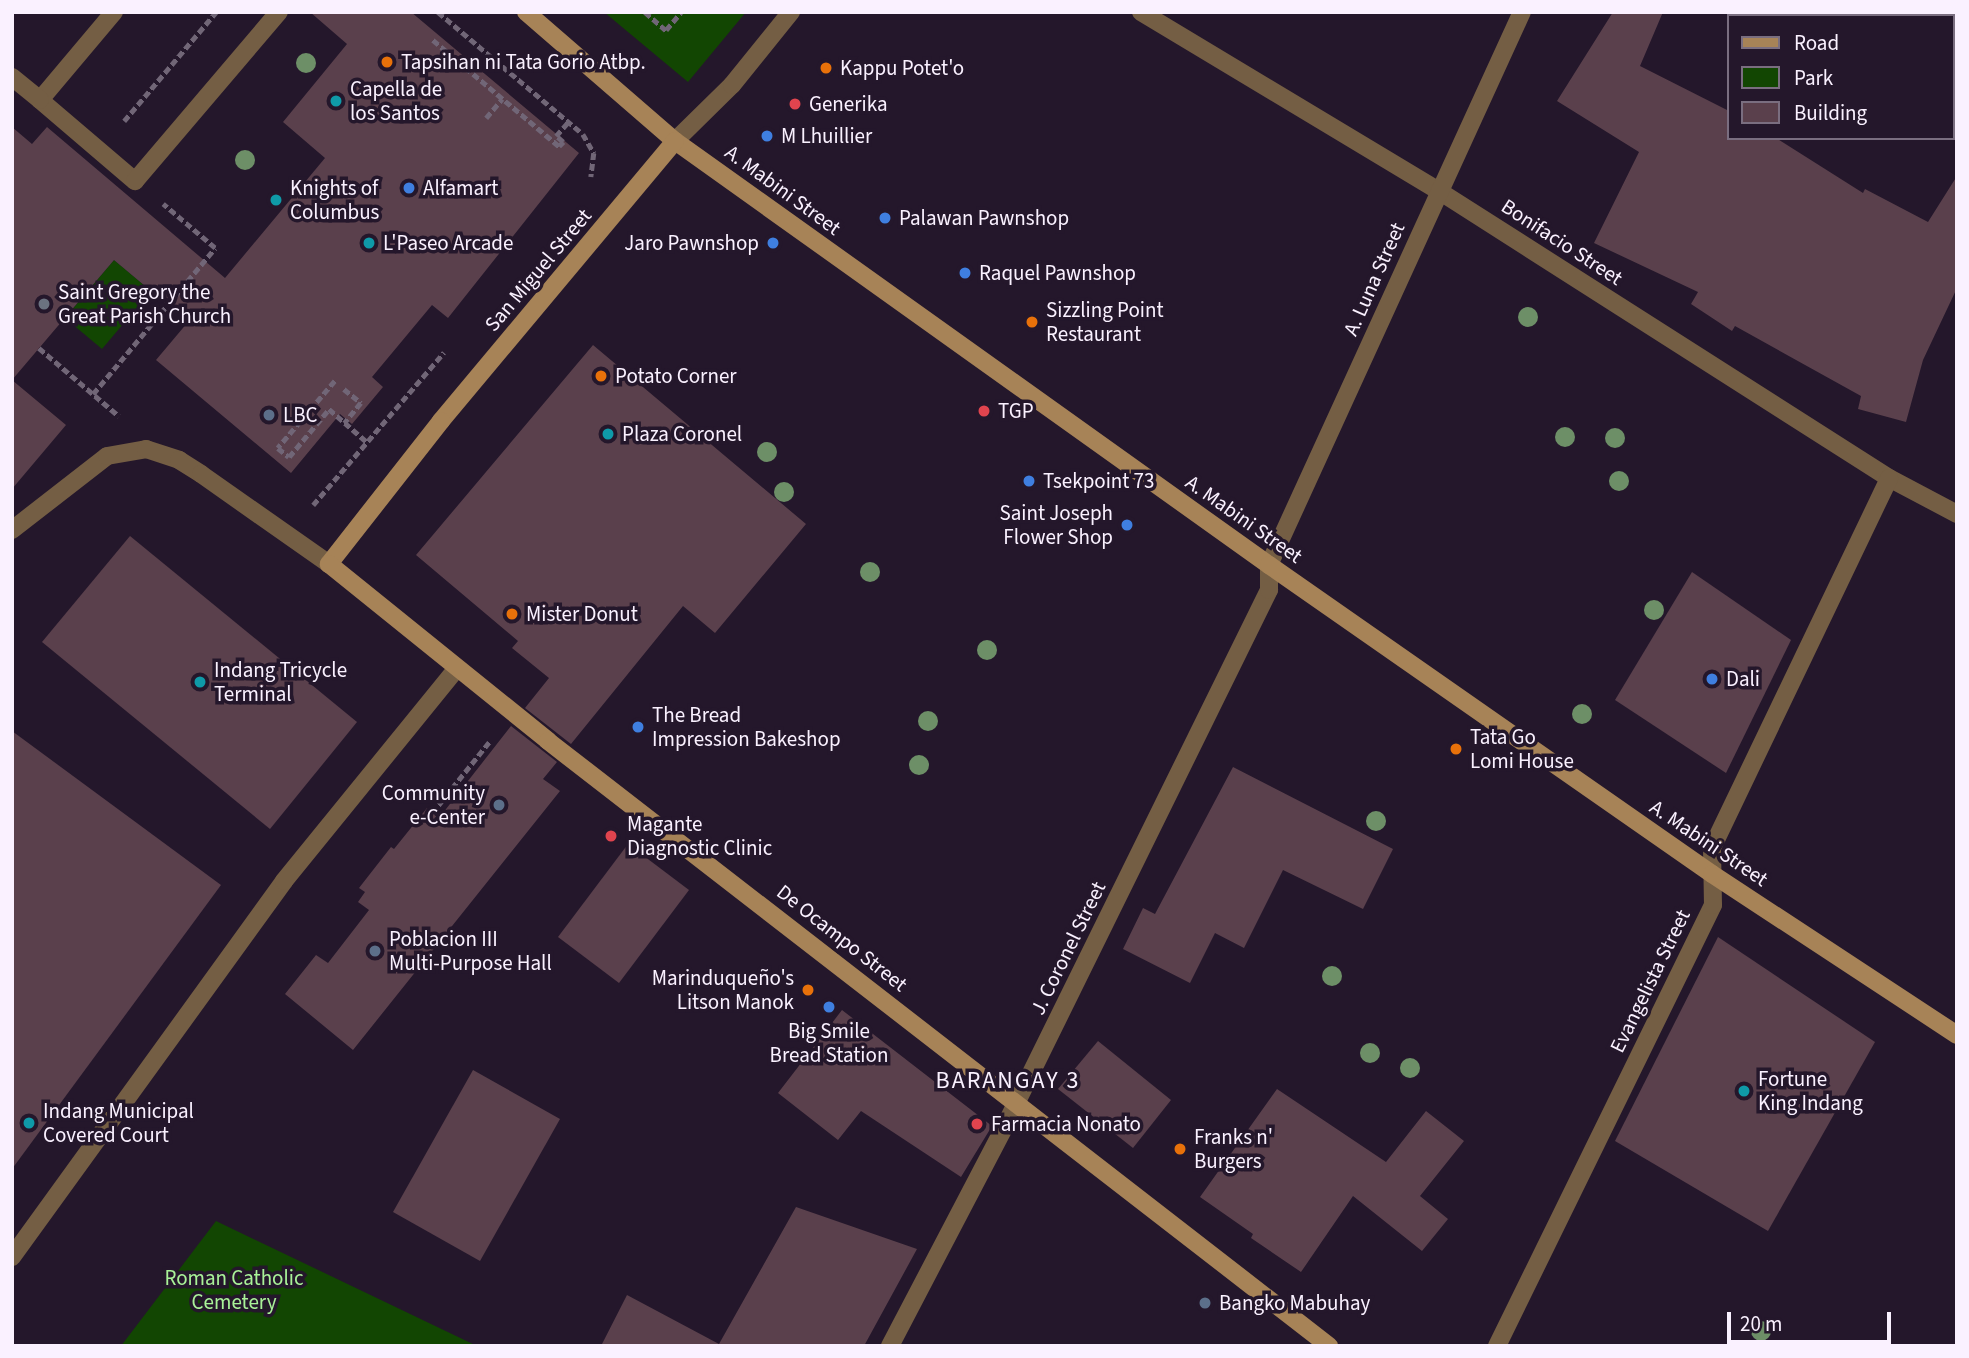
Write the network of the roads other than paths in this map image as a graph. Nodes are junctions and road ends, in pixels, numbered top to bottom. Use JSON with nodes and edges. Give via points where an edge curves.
{"nodes":[{"id":1,"x":114,"y":12,"type":"edge"},
{"id":2,"x":279,"y":12,"type":"edge"},
{"id":3,"x":526,"y":12,"type":"edge"},
{"id":4,"x":791,"y":12,"type":"edge"},
{"id":5,"x":1141,"y":12,"type":"edge"},
{"id":6,"x":1522,"y":12,"type":"edge"},
{"id":7,"x":12,"y":77,"type":"edge"},
{"id":8,"x":40,"y":100,"type":"junction"},
{"id":9,"x":675,"y":141,"type":"junction"},
{"id":10,"x":1439,"y":191,"type":"junction"},
{"id":11,"x":1889,"y":478,"type":"junction"},
{"id":12,"x":1957,"y":514,"type":"edge"},
{"id":13,"x":12,"y":530,"type":"edge"},
{"id":14,"x":329,"y":564,"type":"junction"},
{"id":15,"x":1269,"y":565,"type":"junction"},
{"id":16,"x":456,"y":669,"type":"junction"},
{"id":17,"x":1712,"y":874,"type":"junction"},
{"id":18,"x":1957,"y":1035,"type":"edge"},
{"id":19,"x":1017,"y":1101,"type":"junction"},
{"id":20,"x":12,"y":1257,"type":"edge"},
{"id":21,"x":890,"y":1346,"type":"edge"},
{"id":22,"x":1329,"y":1346,"type":"edge"},
{"id":23,"x":1497,"y":1346,"type":"edge"}],
"edges":[{"from":1,"to":8,"type":"street"},
{"from":2,"to":8,"type":"street","via":[[135,181]]},
{"from":3,"to":9,"type":"main road","name":"A. Mabini Street"},
{"from":4,"to":9,"type":"street","name":"San Miguel Street","via":[[732,85]]},
{"from":5,"to":10,"type":"street","name":"Bonifacio Street"},
{"from":6,"to":10,"type":"street","name":"A. Luna Street"},
{"from":7,"to":8,"type":"street"},
{"from":9,"to":14,"type":"main road","name":"San Miguel Street","via":[[441,421]]},
{"from":9,"to":15,"type":"main road","name":"A. Mabini Street"},
{"from":10,"to":11,"type":"street","name":"Bonifacio Street"},
{"from":10,"to":15,"type":"street","name":"A. Luna Street"},
{"from":11,"to":12,"type":"street","name":"Bonifacio Street"},
{"from":11,"to":17,"type":"street","name":"Evangelista Street","via":[[1712,848]]},
{"from":13,"to":14,"type":"street","via":[[107,456],[146,449],[190,467]]},
{"from":14,"to":16,"type":"main road","name":"De Ocampo Street"},
{"from":15,"to":17,"type":"main road","name":"A. Mabini Street"},
{"from":15,"to":19,"type":"street","name":"J. Coronel Street","via":[[1269,590]]},
{"from":16,"to":19,"type":"main road","name":"De Ocampo Street"},
{"from":16,"to":20,"type":"street","via":[[284,881]]},
{"from":17,"to":18,"type":"main road","name":"A. Mabini Street"},
{"from":17,"to":23,"type":"street","name":"Evangelista Street","via":[[1713,905]]},
{"from":19,"to":21,"type":"street","name":"J. Coronel Street"},
{"from":19,"to":22,"type":"main road","name":"De Ocampo Street"}]}
